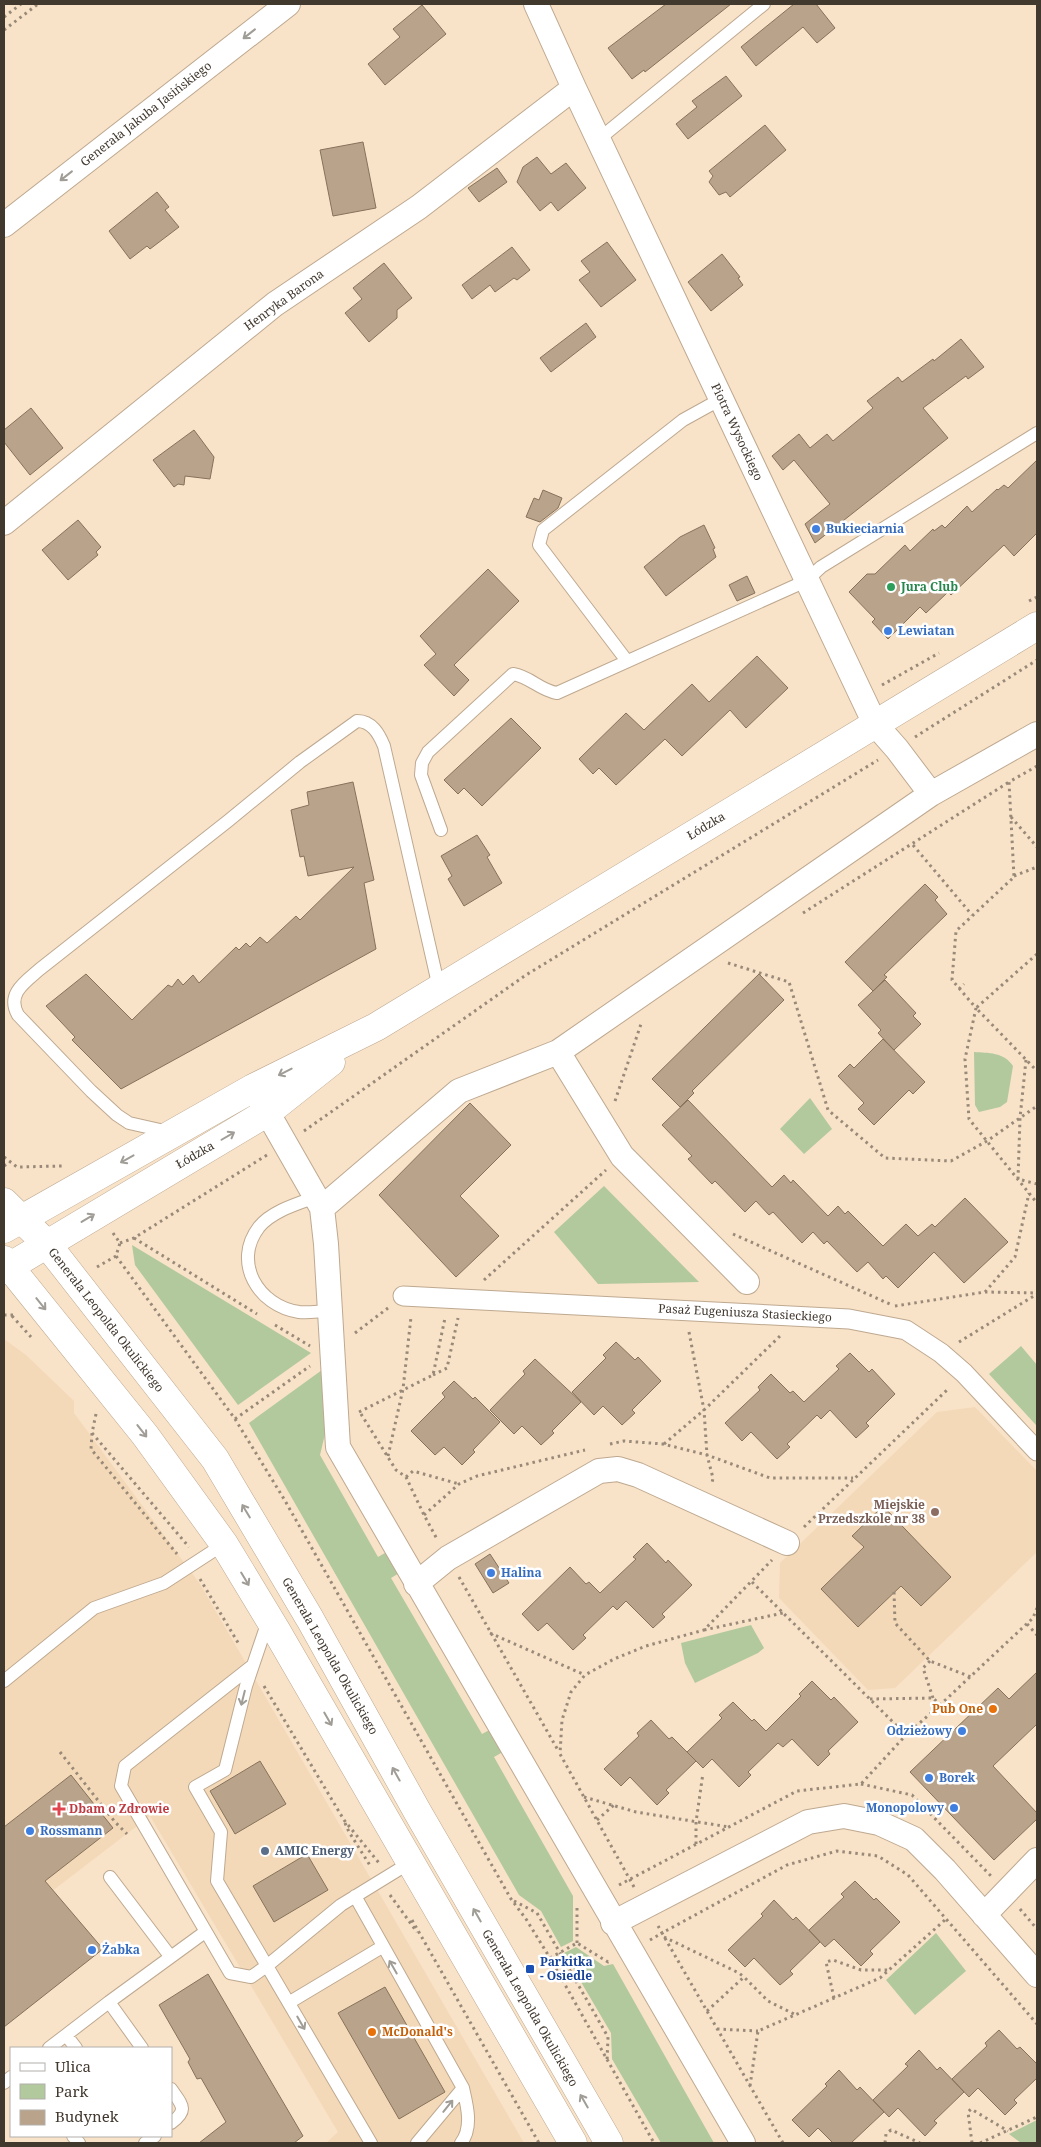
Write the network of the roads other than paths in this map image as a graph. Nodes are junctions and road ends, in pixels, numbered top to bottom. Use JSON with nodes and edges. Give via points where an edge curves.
{"nodes":[{"id":1,"x":288,"y":4,"type":"edge"},
{"id":2,"x":536,"y":4,"type":"edge"},
{"id":3,"x":764,"y":4,"type":"edge"},
{"id":4,"x":574,"y":88,"type":"junction"},
{"id":5,"x":599,"y":139,"type":"junction"},
{"id":6,"x":4,"y":225,"type":"edge"},
{"id":7,"x":721,"y":399,"type":"junction"},
{"id":8,"x":1037,"y":433,"type":"edge"},
{"id":9,"x":4,"y":524,"type":"edge"},
{"id":10,"x":807,"y":580,"type":"junction"},
{"id":11,"x":1033,"y":614,"type":"edge"},
{"id":12,"x":627,"y":661,"type":"junction"},
{"id":13,"x":875,"y":724,"type":"junction"},
{"id":14,"x":1037,"y":734,"type":"edge"},
{"id":15,"x":931,"y":794,"type":"junction"},
{"id":16,"x":441,"y":830,"type":"dead end"},
{"id":17,"x":439,"y":988,"type":"junction"},
{"id":18,"x":376,"y":1027,"type":"junction"},
{"id":19,"x":558,"y":1052,"type":"junction"},
{"id":20,"x":253,"y":1088,"type":"junction"},
{"id":21,"x":268,"y":1112,"type":"junction"},
{"id":22,"x":174,"y":1133,"type":"junction"},
{"id":23,"x":319,"y":1202,"type":"junction"},
{"id":24,"x":10,"y":1217,"type":"edge"},
{"id":25,"x":46,"y":1243,"type":"junction"},
{"id":26,"x":6,"y":1266,"type":"edge"},
{"id":27,"x":747,"y":1282,"type":"dead end"},
{"id":28,"x":408,"y":1296,"type":"road end"},
{"id":29,"x":330,"y":1311,"type":"junction"},
{"id":30,"x":1037,"y":1451,"type":"edge"},
{"id":31,"x":788,"y":1542,"type":"road end"},
{"id":32,"x":224,"y":1544,"type":"junction"},
{"id":33,"x":416,"y":1584,"type":"junction"},
{"id":34,"x":269,"y":1619,"type":"junction"},
{"id":35,"x":252,"y":1666,"type":"junction"},
{"id":36,"x":4,"y":1681,"type":"edge"},
{"id":37,"x":1037,"y":1860,"type":"edge"},
{"id":38,"x":411,"y":1862,"type":"junction"},
{"id":39,"x":110,"y":1877,"type":"dead end"},
{"id":40,"x":355,"y":1896,"type":"junction"},
{"id":41,"x":984,"y":1915,"type":"junction"},
{"id":42,"x":613,"y":1922,"type":"junction"},
{"id":43,"x":205,"y":1932,"type":"junction"},
{"id":44,"x":382,"y":1947,"type":"junction"},
{"id":45,"x":170,"y":1956,"type":"junction"},
{"id":46,"x":268,"y":1966,"type":"junction"},
{"id":47,"x":1037,"y":1975,"type":"edge"},
{"id":48,"x":109,"y":2002,"type":"junction"},
{"id":49,"x":290,"y":2002,"type":"junction"},
{"id":50,"x":66,"y":2035,"type":"junction"},
{"id":51,"x":50,"y":2047,"type":"edge"},
{"id":52,"x":75,"y":2047,"type":"edge"},
{"id":53,"x":141,"y":2047,"type":"edge"},
{"id":54,"x":463,"y":2088,"type":"junction"},
{"id":55,"x":172,"y":2090,"type":"edge"},
{"id":56,"x":172,"y":2122,"type":"edge"},
{"id":57,"x":371,"y":2143,"type":"edge"},
{"id":58,"x":417,"y":2143,"type":"edge"},
{"id":59,"x":461,"y":2143,"type":"edge"},
{"id":60,"x":573,"y":2143,"type":"edge"},
{"id":61,"x":608,"y":2143,"type":"edge"},
{"id":62,"x":743,"y":2143,"type":"edge"}],
"edges":[{"from":1,"to":6,"type":"street","name":"Generała Jakuba Jasińskiego","one_way":true},
{"from":2,"to":4,"type":"street","name":"Piotra Wysockiego"},
{"from":3,"to":5,"type":"lane"},
{"from":4,"to":5,"type":"street","name":"Piotra Wysockiego"},
{"from":4,"to":9,"type":"street","name":"Henryka Barona","via":[[420,206],[275,304]]},
{"from":5,"to":7,"type":"street","name":"Piotra Wysockiego"},
{"from":7,"to":10,"type":"street","name":"Piotra Wysockiego"},
{"from":7,"to":12,"type":"lane","via":[[683,420],[543,530],[540,545]]},
{"from":8,"to":10,"type":"lane","via":[[821,567]]},
{"from":10,"to":12,"type":"lane"},
{"from":10,"to":13,"type":"street","name":"Piotra Wysockiego"},
{"from":11,"to":13,"type":"main road","name":"Łódzka"},
{"from":12,"to":16,"type":"lane","via":[[556,693],[546,691],[524,676],[513,674],[428,752],[422,763],[421,774]]},
{"from":13,"to":15,"type":"street","name":"Piotra Wysockiego"},
{"from":13,"to":17,"type":"main road","name":"Łódzka"},
{"from":14,"to":15,"type":"street"},
{"from":15,"to":19,"type":"street"},
{"from":17,"to":18,"type":"main road","name":"Łódzka"},
{"from":17,"to":22,"type":"lane","via":[[384,746],[379,733],[364,721],[357,721],[300,762],[40,969],[13,997],[18,1015],[117,1115],[129,1123]]},
{"from":18,"to":20,"type":"main road","name":"Łódzka","one_way":true},
{"from":18,"to":21,"type":"main road","name":"Łódzka"},
{"from":19,"to":23,"type":"street","via":[[459,1091]]},
{"from":19,"to":27,"type":"street","via":[[622,1156]]},
{"from":20,"to":21,"type":"street"},
{"from":20,"to":22,"type":"main road","name":"Łódzka"},
{"from":21,"to":23,"type":"street"},
{"from":25,"to":21,"type":"main road","name":"Łódzka","one_way":true},
{"from":22,"to":24,"type":"main road","name":"Łódzka","one_way":true},
{"from":23,"to":29,"type":"street"},
{"from":23,"to":29,"type":"lane","via":[[276,1214],[260,1226],[250,1242],[247,1264],[255,1284],[272,1302],[298,1312]]},
{"from":24,"to":25,"type":"main road","name":"Generała Leopolda Okulickiego"},
{"from":25,"to":26,"type":"main road","name":"Łódzka"},
{"from":61,"to":25,"type":"main road","name":"Generała Leopolda Okulickiego","one_way":true,"via":[[310,1619],[215,1459]]},
{"from":26,"to":32,"type":"main road","one_way":true,"via":[[145,1435]]},
{"from":28,"to":30,"type":"street","name":"Pasaż Eugeniusza Stasieckiego","via":[[848,1319],[906,1330],[964,1373]]},
{"from":29,"to":33,"type":"street","via":[[338,1447]]},
{"from":31,"to":33,"type":"street","via":[[638,1474],[599,1471],[448,1558]]},
{"from":32,"to":34,"type":"main road","one_way":true},
{"from":32,"to":36,"type":"lane","via":[[164,1583],[94,1608]]},
{"from":33,"to":42,"type":"street"},
{"from":34,"to":35,"type":"lane"},
{"from":34,"to":38,"type":"main road","one_way":true},
{"from":35,"to":43,"type":"lane","via":[[125,1766],[121,1786]]},
{"from":35,"to":46,"type":"lane","one_way":true,"via":[[225,1770],[195,1787],[221,1832],[217,1881]]},
{"from":37,"to":41,"type":"street"},
{"from":38,"to":40,"type":"lane"},
{"from":38,"to":60,"type":"main road"},
{"from":39,"to":45,"type":"lane"},
{"from":40,"to":44,"type":"lane"},
{"from":40,"to":46,"type":"lane"},
{"from":41,"to":42,"type":"street","via":[[914,1838],[880,1823],[844,1816],[808,1822]]},
{"from":41,"to":47,"type":"street"},
{"from":42,"to":62,"type":"street"},
{"from":43,"to":45,"type":"lane"},
{"from":43,"to":46,"type":"lane","via":[[230,1973],[251,1977]]},
{"from":44,"to":49,"type":"lane"},
{"from":54,"to":44,"type":"lane","one_way":true},
{"from":45,"to":48,"type":"lane"},
{"from":46,"to":49,"type":"lane"},
{"from":48,"to":50,"type":"lane"},
{"from":48,"to":53,"type":"lane"},
{"from":49,"to":57,"type":"lane","one_way":true},
{"from":50,"to":51,"type":"lane"},
{"from":50,"to":52,"type":"lane"},
{"from":58,"to":54,"type":"lane","one_way":true},
{"from":54,"to":59,"type":"lane","via":[[468,2107],[468,2128]]},
{"from":55,"to":56,"type":"lane","via":[[182,2105],[181,2115]]}]}
